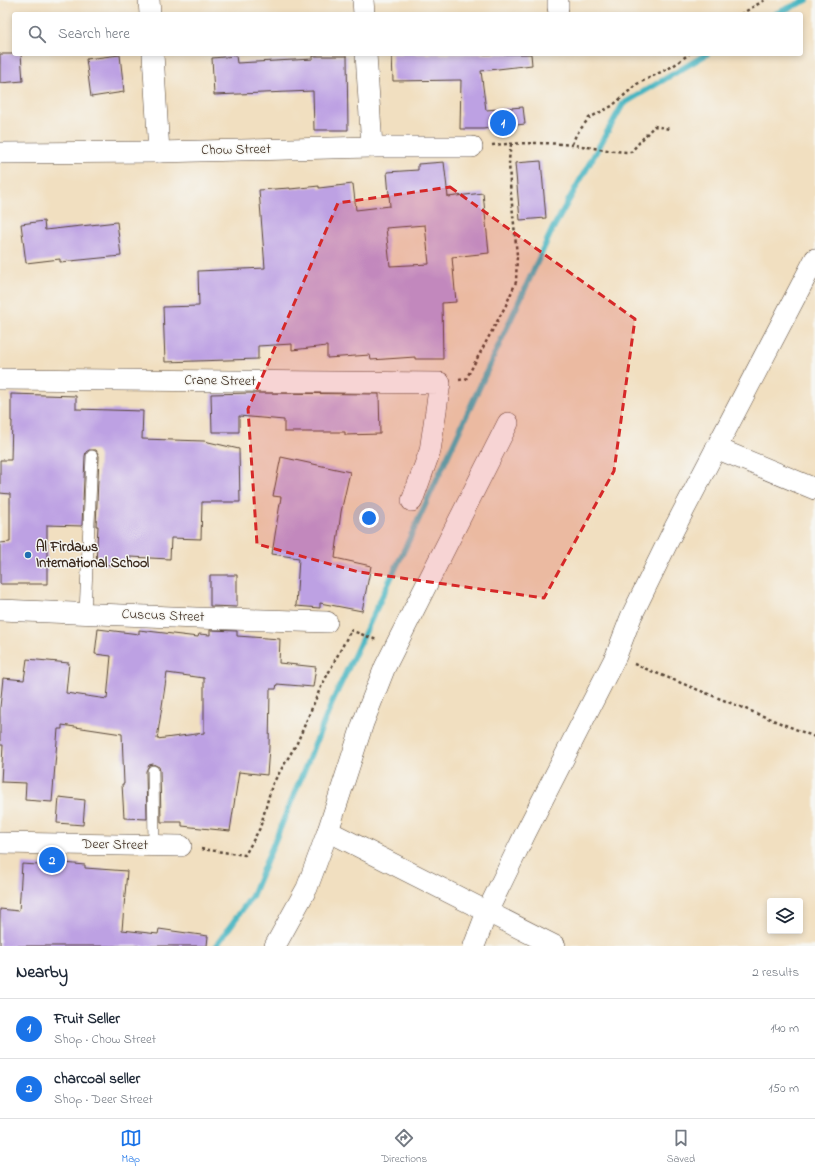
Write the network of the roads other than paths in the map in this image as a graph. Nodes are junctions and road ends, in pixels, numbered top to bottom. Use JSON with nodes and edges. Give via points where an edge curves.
{"nodes":[{"id":1,"x":149,"y":0,"type":"edge"},
{"id":2,"x":363,"y":0,"type":"edge"},
{"id":3,"x":150,"y":12,"type":"edge"},
{"id":4,"x":364,"y":12,"type":"edge"},
{"id":5,"x":153,"y":56,"type":"edge"},
{"id":6,"x":366,"y":56,"type":"edge"},
{"id":7,"x":372,"y":147,"type":"junction"},
{"id":8,"x":472,"y":147,"type":"road end"},
{"id":9,"x":158,"y":152,"type":"junction"},
{"id":10,"x":0,"y":153,"type":"edge"},
{"id":11,"x":815,"y":259,"type":"edge"},
{"id":12,"x":0,"y":379,"type":"edge"},
{"id":13,"x":508,"y":424,"type":"dead end"},
{"id":14,"x":716,"y":448,"type":"junction"},
{"id":15,"x":92,"y":456,"type":"dead end"},
{"id":16,"x":815,"y":489,"type":"edge"},
{"id":17,"x":412,"y":501,"type":"dead end"},
{"id":18,"x":0,"y":610,"type":"edge"},
{"id":19,"x":86,"y":613,"type":"junction"},
{"id":20,"x":327,"y":622,"type":"dead end"},
{"id":21,"x":153,"y":771,"type":"dead end"},
{"id":22,"x":328,"y":831,"type":"junction"},
{"id":23,"x":0,"y":843,"type":"edge"},
{"id":24,"x":154,"y":846,"type":"junction"},
{"id":25,"x":181,"y":846,"type":"road end"},
{"id":26,"x":487,"y":912,"type":"junction"},
{"id":27,"x":275,"y":946,"type":"edge"},
{"id":28,"x":474,"y":946,"type":"edge"},
{"id":29,"x":555,"y":946,"type":"edge"}],
"edges":[{"from":1,"to":3,"type":"street"},
{"from":2,"to":4,"type":"street"},
{"from":5,"to":9,"type":"street"},
{"from":6,"to":7,"type":"street"},
{"from":7,"to":8,"type":"street","name":"Chow Street"},
{"from":7,"to":9,"type":"street","name":"Chow Street"},
{"from":9,"to":10,"type":"street","name":"Chow Street"},
{"from":11,"to":14,"type":"street"},
{"from":12,"to":17,"type":"street","name":"Crane Street","via":[[440,383],[430,451]]},
{"from":13,"to":22,"type":"street","via":[[385,667],[363,723]]},
{"from":14,"to":16,"type":"street"},
{"from":14,"to":26,"type":"street","via":[[631,617],[616,656]]},
{"from":15,"to":19,"type":"lane"},
{"from":18,"to":19,"type":"street","name":"Cuscus Street"},
{"from":19,"to":20,"type":"street","name":"Cuscus Street"},
{"from":21,"to":24,"type":"lane"},
{"from":22,"to":26,"type":"street"},
{"from":22,"to":27,"type":"street","via":[[306,888]]},
{"from":23,"to":24,"type":"street","name":"Deer Street"},
{"from":24,"to":25,"type":"street","name":"Deer Street"},
{"from":26,"to":28,"type":"street"},
{"from":26,"to":29,"type":"street"}]}
